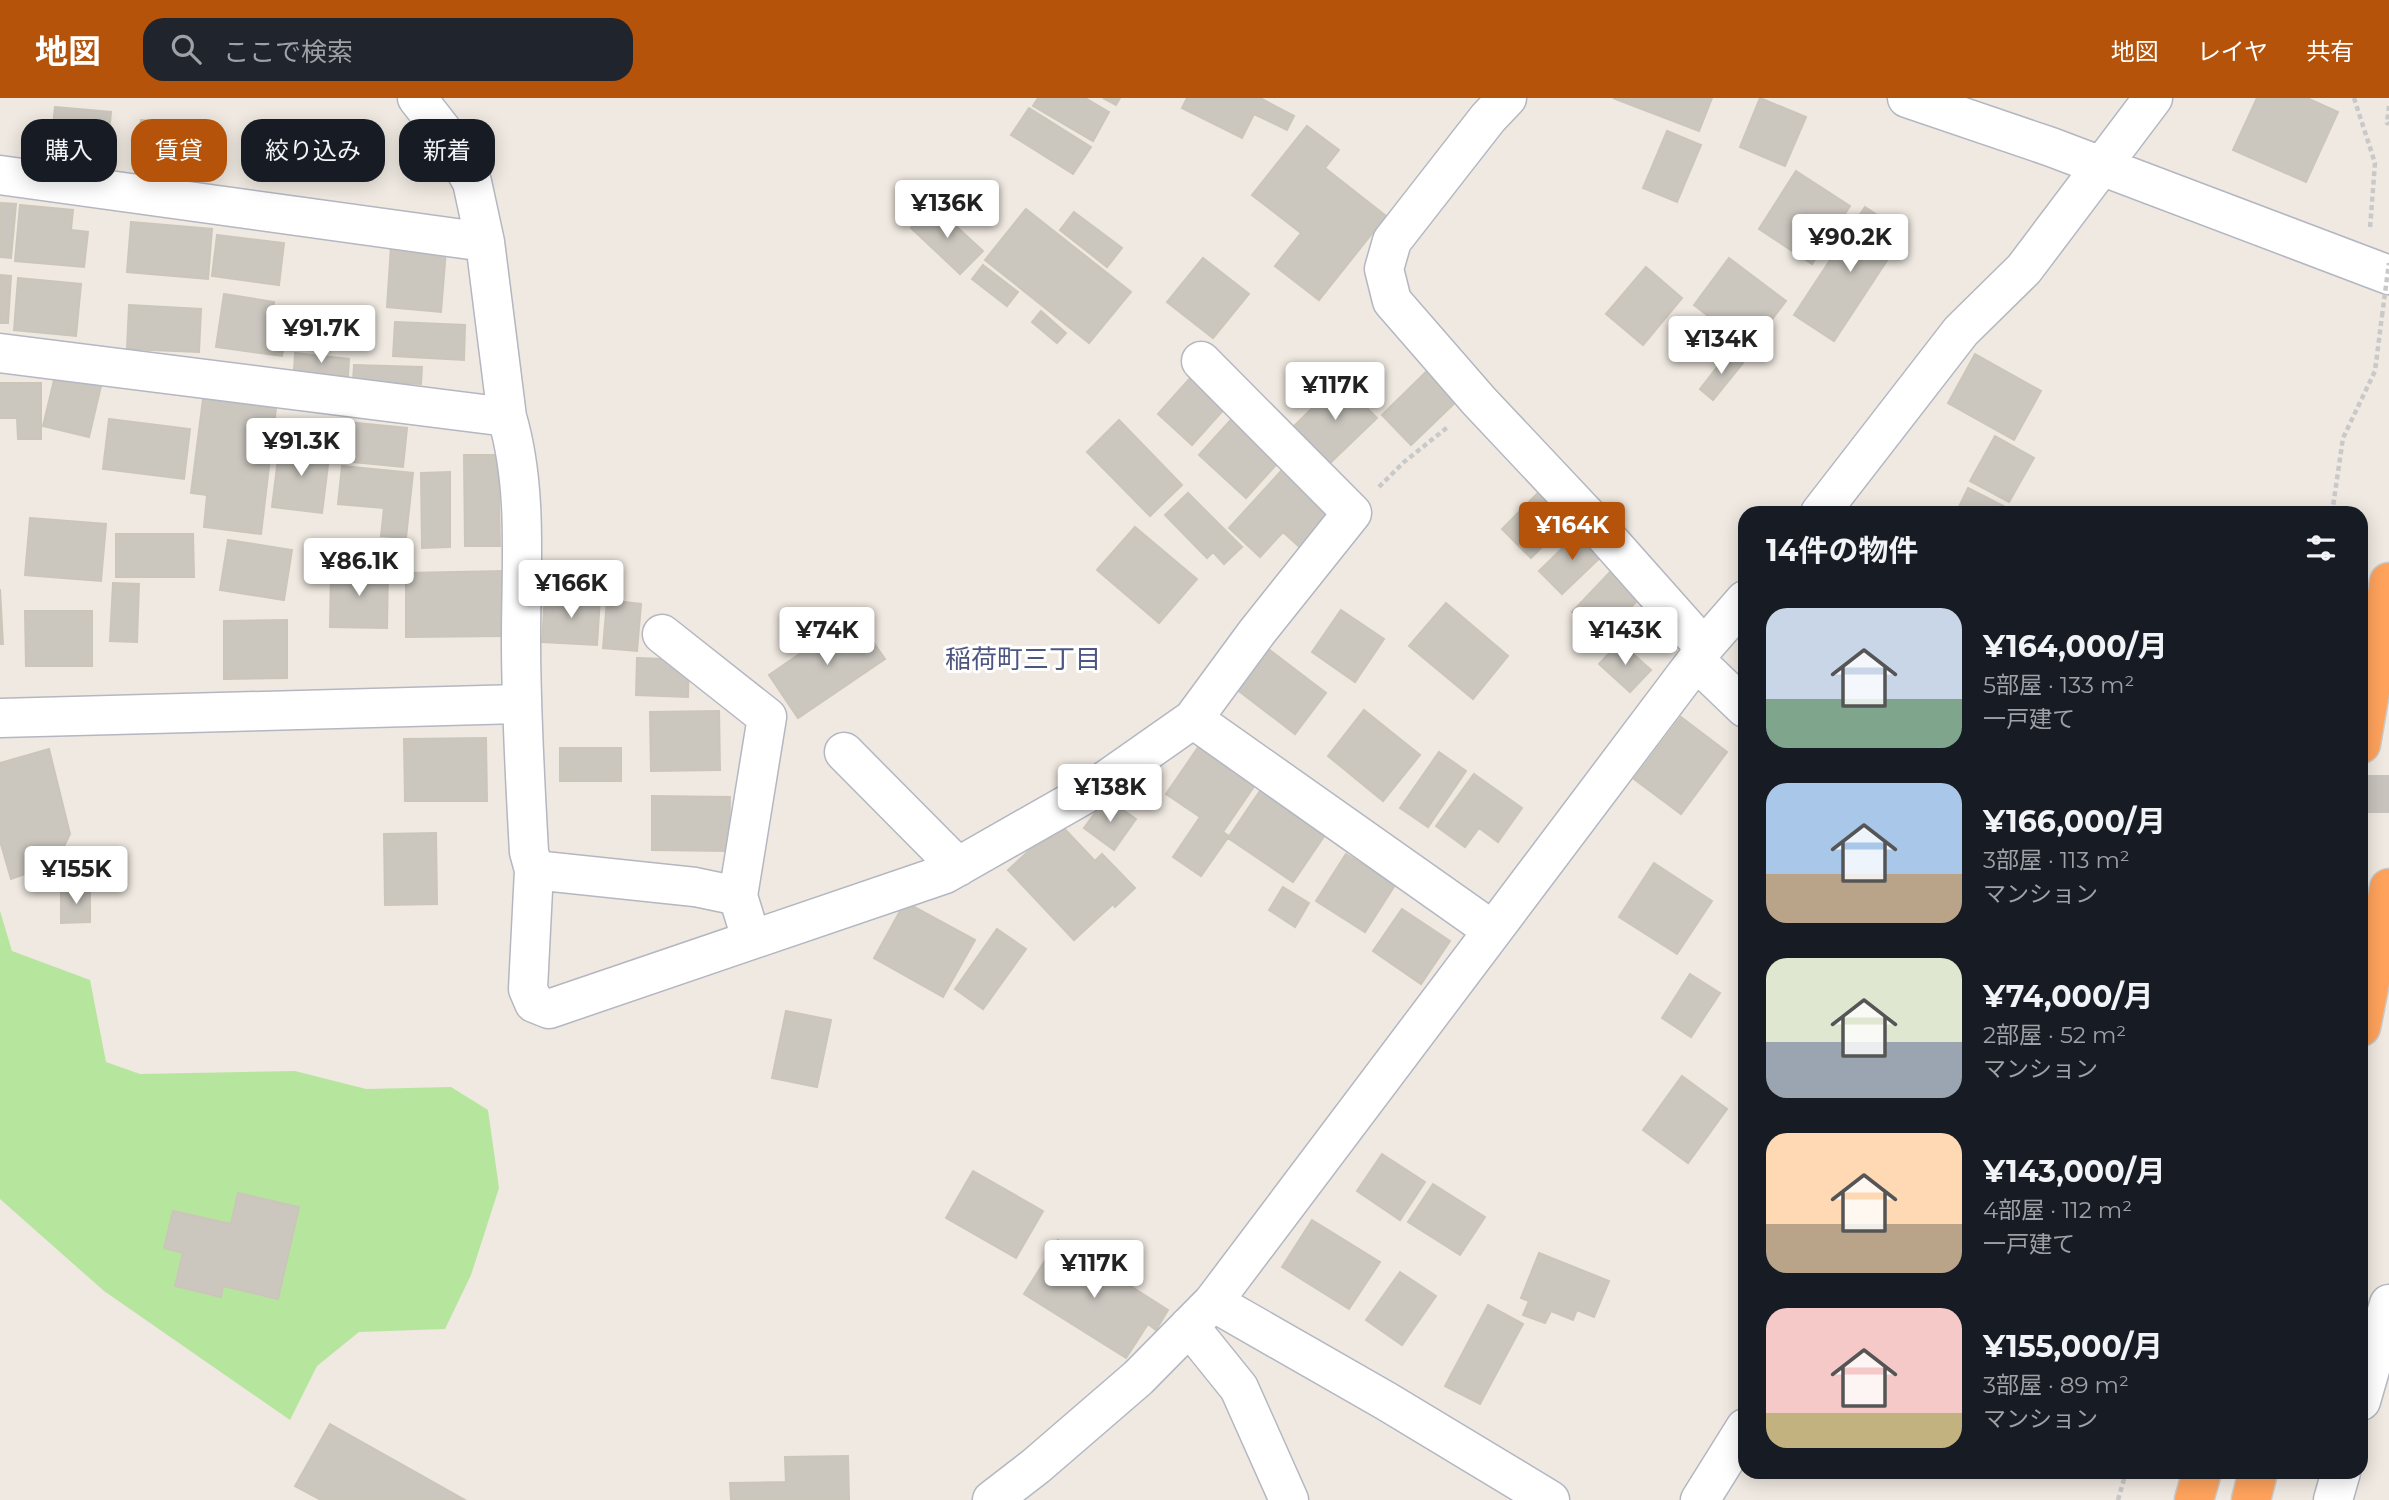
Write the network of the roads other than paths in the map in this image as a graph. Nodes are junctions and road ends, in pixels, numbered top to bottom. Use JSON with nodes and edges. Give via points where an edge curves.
{"nodes":[{"id":1,"x":417,"y":98,"type":"edge"},
{"id":2,"x":1507,"y":98,"type":"edge"},
{"id":3,"x":1907,"y":98,"type":"edge"},
{"id":4,"x":2153,"y":98,"type":"edge"},
{"id":5,"x":2101,"y":167,"type":"junction"},
{"id":6,"x":0,"y":174,"type":"edge"},
{"id":7,"x":485,"y":242,"type":"junction"},
{"id":8,"x":2389,"y":275,"type":"edge"},
{"id":9,"x":0,"y":353,"type":"edge"},
{"id":10,"x":1201,"y":361,"type":"dead end"},
{"id":11,"x":507,"y":417,"type":"junction"},
{"id":12,"x":1824,"y":506,"type":"edge"},
{"id":13,"x":2389,"y":582,"type":"edge"},
{"id":14,"x":1738,"y":608,"type":"edge"},
{"id":15,"x":662,"y":634,"type":"dead end"},
{"id":16,"x":1700,"y":654,"type":"junction"},
{"id":17,"x":1738,"y":700,"type":"edge"},
{"id":18,"x":521,"y":704,"type":"junction"},
{"id":19,"x":2368,"y":704,"type":"edge"},
{"id":20,"x":0,"y":718,"type":"edge"},
{"id":21,"x":1194,"y":719,"type":"junction"},
{"id":22,"x":844,"y":752,"type":"dead end"},
{"id":23,"x":958,"y":867,"type":"junction"},
{"id":24,"x":534,"y":870,"type":"junction"},
{"id":25,"x":2389,"y":888,"type":"edge"},
{"id":26,"x":738,"y":896,"type":"junction"},
{"id":27,"x":1492,"y":930,"type":"junction"},
{"id":28,"x":754,"y":939,"type":"junction"},
{"id":29,"x":2368,"y":992,"type":"edge"},
{"id":30,"x":2389,"y":1304,"type":"edge"},
{"id":31,"x":1201,"y":1314,"type":"junction"},
{"id":32,"x":2368,"y":1377,"type":"edge"},
{"id":33,"x":2389,"y":1409,"type":"edge"},
{"id":34,"x":2368,"y":1410,"type":"edge"},
{"id":35,"x":1738,"y":1439,"type":"edge"},
{"id":36,"x":2200,"y":1479,"type":"edge"},
{"id":37,"x":2256,"y":1479,"type":"edge"},
{"id":38,"x":2339,"y":1479,"type":"edge"},
{"id":39,"x":992,"y":1500,"type":"edge"},
{"id":40,"x":1289,"y":1500,"type":"edge"},
{"id":41,"x":1550,"y":1500,"type":"edge"},
{"id":42,"x":1700,"y":1500,"type":"edge"},
{"id":43,"x":2194,"y":1500,"type":"edge"},
{"id":44,"x":2251,"y":1500,"type":"edge"},
{"id":45,"x":2333,"y":1500,"type":"edge"}],
"edges":[{"from":1,"to":7,"type":"street","via":[[472,182]]},
{"from":2,"to":16,"type":"street","via":[[1392,241],[1384,269],[1392,301],[1592,521]]},
{"from":3,"to":5,"type":"street"},
{"from":4,"to":5,"type":"street"},
{"from":5,"to":8,"type":"street"},
{"from":5,"to":12,"type":"street","via":[[2024,269],[1961,331]]},
{"from":6,"to":7,"type":"street"},
{"from":7,"to":11,"type":"street"},
{"from":9,"to":11,"type":"street"},
{"from":10,"to":21,"type":"street","via":[[1352,513]]},
{"from":11,"to":18,"type":"street","via":[[521,501]]},
{"from":13,"to":19,"type":"highway"},
{"from":14,"to":16,"type":"street"},
{"from":15,"to":26,"type":"street","via":[[767,717]]},
{"from":16,"to":17,"type":"street"},
{"from":16,"to":27,"type":"street"},
{"from":18,"to":20,"type":"street"},
{"from":18,"to":24,"type":"street","via":[[529,852]]},
{"from":21,"to":23,"type":"street","via":[[1088,792]]},
{"from":21,"to":27,"type":"street"},
{"from":22,"to":23,"type":"street"},
{"from":23,"to":28,"type":"street"},
{"from":24,"to":26,"type":"street"},
{"from":24,"to":28,"type":"street","via":[[528,989],[534,1003],[550,1009]]},
{"from":25,"to":29,"type":"highway"},
{"from":26,"to":28,"type":"street"},
{"from":27,"to":31,"type":"street"},
{"from":30,"to":32,"type":"street"},
{"from":31,"to":39,"type":"street","via":[[1138,1378]]},
{"from":31,"to":40,"type":"street"},
{"from":31,"to":41,"type":"street","via":[[1385,1401]]},
{"from":33,"to":34,"type":"street"},
{"from":35,"to":42,"type":"street"},
{"from":36,"to":43,"type":"highway"},
{"from":37,"to":44,"type":"highway"},
{"from":38,"to":45,"type":"street"}]}
